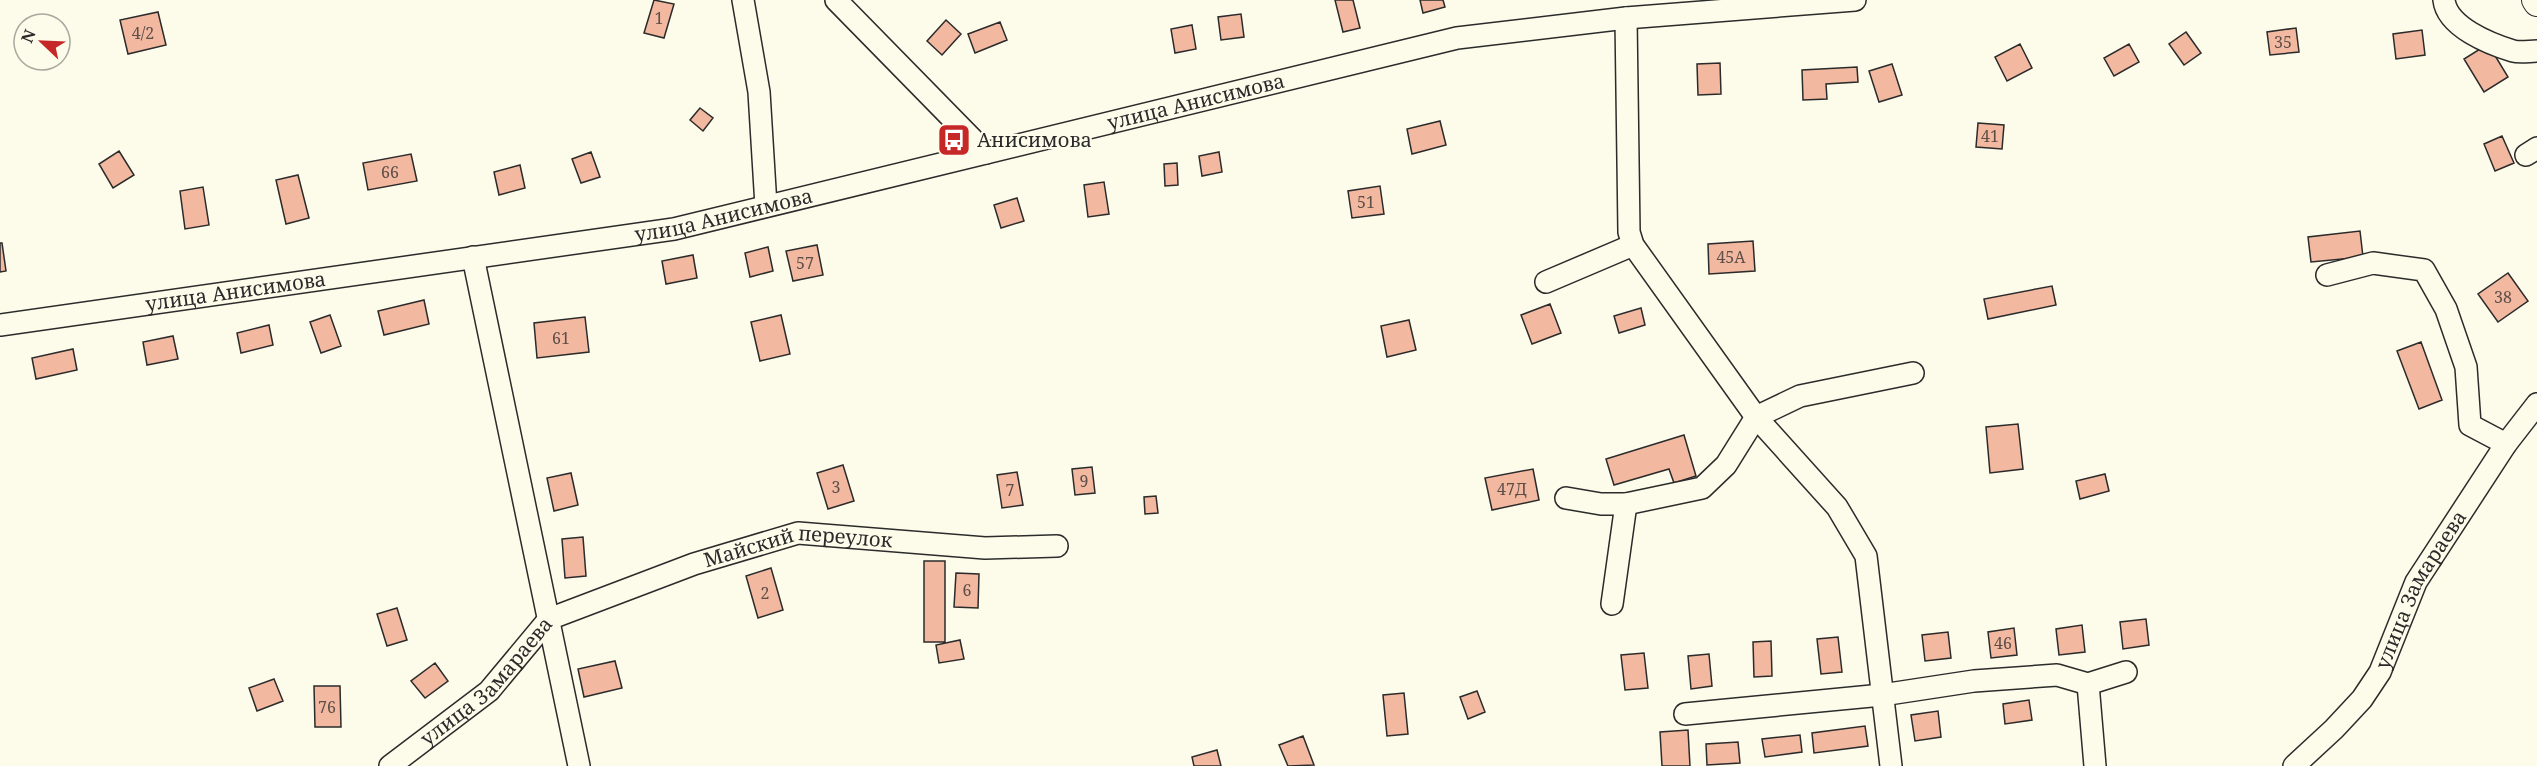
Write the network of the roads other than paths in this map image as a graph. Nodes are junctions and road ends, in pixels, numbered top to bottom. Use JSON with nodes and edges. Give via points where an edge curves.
{"nodes":[{"id":1,"x":743,"y":0,"type":"edge"},
{"id":2,"x":836,"y":0,"type":"edge"},
{"id":3,"x":1855,"y":0,"type":"edge"},
{"id":4,"x":2444,"y":0,"type":"edge"},
{"id":5,"x":1667,"y":7,"type":"edge"},
{"id":6,"x":1626,"y":18,"type":"junction"},
{"id":7,"x":2537,"y":51,"type":"edge"},
{"id":8,"x":986,"y":153,"type":"junction"},
{"id":9,"x":766,"y":206,"type":"junction"},
{"id":10,"x":1634,"y":245,"type":"junction"},
{"id":11,"x":473,"y":257,"type":"junction"},
{"id":12,"x":2327,"y":275,"type":"dead end"},
{"id":13,"x":1546,"y":282,"type":"dead end"},
{"id":14,"x":0,"y":325,"type":"edge"},
{"id":15,"x":1913,"y":373,"type":"dead end"},
{"id":16,"x":2537,"y":404,"type":"edge"},
{"id":17,"x":1756,"y":417,"type":"junction"},
{"id":18,"x":2506,"y":444,"type":"junction"},
{"id":19,"x":1566,"y":498,"type":"dead end"},
{"id":20,"x":1626,"y":504,"type":"junction"},
{"id":21,"x":1058,"y":546,"type":"dead end"},
{"id":22,"x":1612,"y":604,"type":"dead end"},
{"id":23,"x":549,"y":619,"type":"junction"},
{"id":24,"x":2126,"y":672,"type":"dead end"},
{"id":25,"x":2088,"y":684,"type":"junction"},
{"id":26,"x":1882,"y":695,"type":"junction"},
{"id":27,"x":1685,"y":714,"type":"dead end"},
{"id":28,"x":390,"y":766,"type":"edge"},
{"id":29,"x":579,"y":766,"type":"edge"},
{"id":30,"x":1891,"y":766,"type":"edge"},
{"id":31,"x":2095,"y":766,"type":"edge"},
{"id":32,"x":2294,"y":766,"type":"edge"}],
"edges":[{"from":1,"to":9,"type":"street","via":[[759,92]]},
{"from":2,"to":8,"type":"street"},
{"from":3,"to":5,"type":"street","name":"улица Анисимова"},
{"from":4,"to":7,"type":"street","via":[[2445,8],[2464,30],[2515,51]]},
{"from":5,"to":6,"type":"street","name":"улица Анисимова"},
{"from":6,"to":8,"type":"street","name":"улица Анисимова","via":[[1456,39]]},
{"from":6,"to":10,"type":"street","via":[[1629,232]]},
{"from":8,"to":9,"type":"street","name":"улица Анисимова"},
{"from":9,"to":11,"type":"street","name":"улица Анисимова","via":[[674,229]]},
{"from":10,"to":13,"type":"street"},
{"from":10,"to":17,"type":"street"},
{"from":11,"to":14,"type":"street","name":"улица Анисимова"},
{"from":11,"to":23,"type":"street"},
{"from":12,"to":18,"type":"street","via":[[2373,262],[2424,270],[2446,309],[2466,367],[2470,425]]},
{"from":15,"to":17,"type":"street","via":[[1800,396]]},
{"from":16,"to":18,"type":"street","name":"улица Замараева"},
{"from":17,"to":20,"type":"street","via":[[1726,465],[1702,488]]},
{"from":17,"to":26,"type":"street","via":[[1837,507],[1866,556]]},
{"from":18,"to":32,"type":"street","name":"улица Замараева","via":[[2416,582],[2380,672],[2362,699]]},
{"from":19,"to":20,"type":"street"},
{"from":20,"to":22,"type":"street"},
{"from":21,"to":23,"type":"street","name":"Майский переулок","via":[[985,548],[798,533],[694,564]]},
{"from":23,"to":28,"type":"street","name":"улица Замараева","via":[[489,691]]},
{"from":23,"to":29,"type":"street","name":"улица Замараева"},
{"from":24,"to":25,"type":"street"},
{"from":25,"to":26,"type":"street","via":[[2057,675],[1974,681]]},
{"from":25,"to":31,"type":"street"},
{"from":26,"to":27,"type":"street"},
{"from":26,"to":30,"type":"street"}]}
